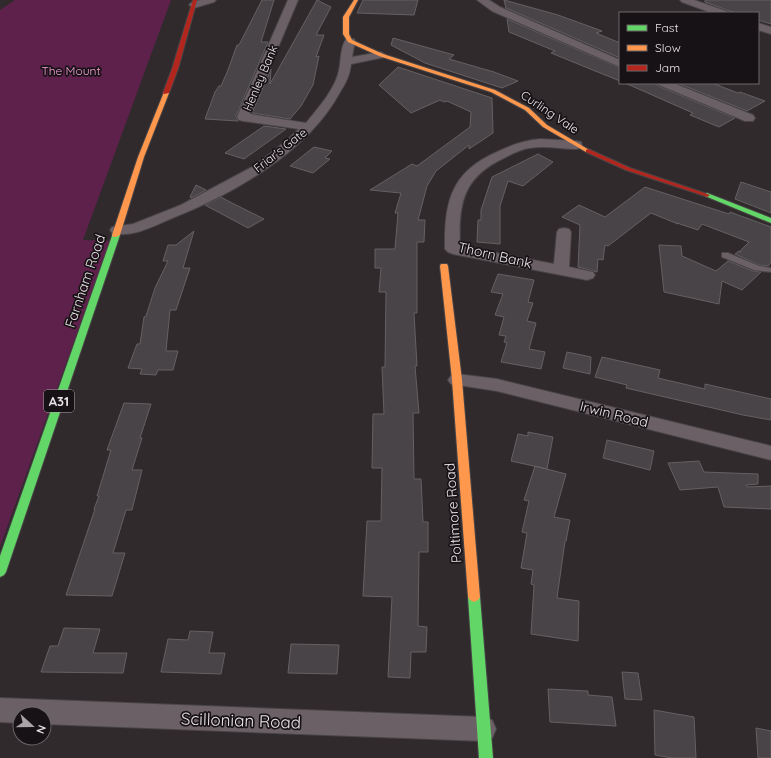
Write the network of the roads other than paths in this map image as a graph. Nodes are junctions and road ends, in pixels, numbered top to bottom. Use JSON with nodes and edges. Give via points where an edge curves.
{"nodes":[{"id":1,"x":211,"y":0,"type":"edge"},
{"id":2,"x":293,"y":0,"type":"edge"},
{"id":3,"x":482,"y":0,"type":"edge"},
{"id":4,"x":685,"y":0,"type":"edge"},
{"id":5,"x":195,"y":2,"type":"edge"},
{"id":6,"x":354,"y":2,"type":"edge"},
{"id":7,"x":719,"y":12,"type":"edge"},
{"id":8,"x":350,"y":41,"type":"junction"},
{"id":9,"x":381,"y":55,"type":"junction"},
{"id":10,"x":345,"y":62,"type":"junction"},
{"id":11,"x":619,"y":64,"type":"edge"},
{"id":12,"x":665,"y":84,"type":"edge"},
{"id":13,"x":749,"y":118,"type":"dead end"},
{"id":14,"x":544,"y":126,"type":"junction"},
{"id":15,"x":309,"y":128,"type":"junction"},
{"id":16,"x":530,"y":144,"type":"junction"},
{"id":17,"x":576,"y":145,"type":"junction"},
{"id":18,"x":771,"y":221,"type":"edge"},
{"id":19,"x":117,"y":230,"type":"junction"},
{"id":20,"x":564,"y":232,"type":"dead end"},
{"id":21,"x":725,"y":255,"type":"dead end"},
{"id":22,"x":444,"y":266,"type":"dead end"},
{"id":23,"x":561,"y":270,"type":"junction"},
{"id":24,"x":771,"y":270,"type":"edge"},
{"id":25,"x":587,"y":275,"type":"dead end"},
{"id":26,"x":457,"y":380,"type":"junction"},
{"id":27,"x":771,"y":452,"type":"edge"},
{"id":28,"x":0,"y":572,"type":"edge"},
{"id":29,"x":0,"y":710,"type":"edge"},
{"id":30,"x":483,"y":729,"type":"junction"},
{"id":31,"x":486,"y":758,"type":"edge"}],
"edges":[{"from":1,"to":5,"type":"street"},
{"from":2,"to":15,"type":"street","name":"Henley Bank","via":[[243,117]]},
{"from":3,"to":11,"type":"street","via":[[496,9]]},
{"from":4,"to":7,"type":"street"},
{"from":5,"to":19,"type":"street","name":"Farnham Road","number":"A31","via":[[175,69],[141,157]]},
{"from":6,"to":8,"type":"street","via":[[346,17],[346,34]]},
{"from":8,"to":9,"type":"street","name":"Curling Vale"},
{"from":8,"to":10,"type":"street","name":"Friar's Gate"},
{"from":9,"to":10,"type":"street"},
{"from":9,"to":14,"type":"street","name":"Curling Vale","via":[[493,91],[527,109]]},
{"from":10,"to":15,"type":"street","name":"Friar's Gate","via":[[344,75],[326,108]]},
{"from":12,"to":13,"type":"street"},
{"from":14,"to":16,"type":"street"},
{"from":14,"to":17,"type":"street","name":"Curling Vale"},
{"from":15,"to":19,"type":"street","name":"Friar's Gate","via":[[259,169],[186,208],[136,228]]},
{"from":16,"to":17,"type":"street","name":"Thorn Bank"},
{"from":16,"to":23,"type":"street","name":"Thorn Bank","via":[[494,157],[472,171],[459,188],[453,201],[452,249]]},
{"from":17,"to":18,"type":"street","name":"Curling Vale","via":[[628,169],[696,191]]},
{"from":19,"to":28,"type":"street","name":"Farnham Road","number":"A31"},
{"from":20,"to":23,"type":"street"},
{"from":21,"to":24,"type":"lane","via":[[757,268]]},
{"from":22,"to":26,"type":"street","name":"Poltimore Road"},
{"from":23,"to":25,"type":"street","name":"Thorn Bank"},
{"from":26,"to":27,"type":"street","name":"Irwin Road","via":[[497,385]]},
{"from":26,"to":30,"type":"street","name":"Poltimore Road"},
{"from":29,"to":30,"type":"street","name":"Scillonian Road"},
{"from":30,"to":31,"type":"street","name":"Poltimore Road"}]}
